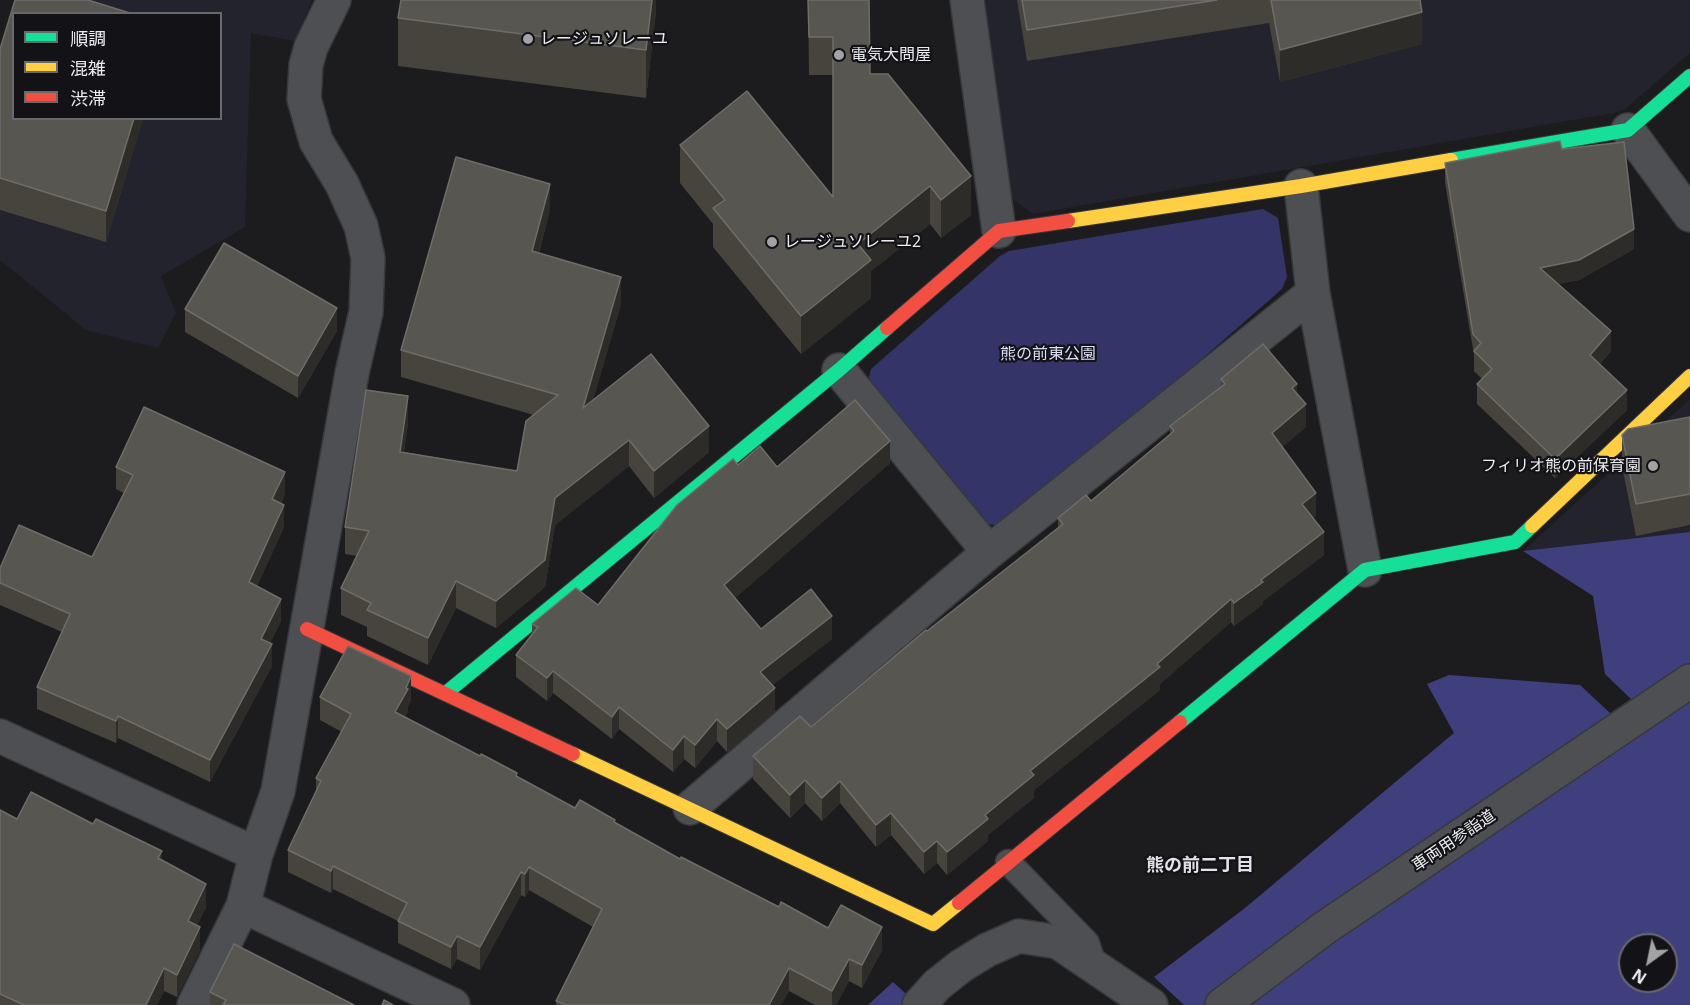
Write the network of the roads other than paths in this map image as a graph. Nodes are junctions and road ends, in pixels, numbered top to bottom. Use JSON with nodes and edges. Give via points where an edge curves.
{"nodes":[{"id":1,"x":334,"y":0,"type":"edge"},
{"id":2,"x":967,"y":0,"type":"edge"},
{"id":3,"x":1690,"y":76,"type":"edge"},
{"id":4,"x":1628,"y":130,"type":"junction"},
{"id":5,"x":1301,"y":186,"type":"junction"},
{"id":6,"x":1690,"y":214,"type":"edge"},
{"id":7,"x":999,"y":231,"type":"junction"},
{"id":8,"x":1313,"y":293,"type":"junction"},
{"id":9,"x":839,"y":370,"type":"junction"},
{"id":10,"x":1690,"y":376,"type":"edge"},
{"id":11,"x":989,"y":552,"type":"junction"},
{"id":12,"x":1365,"y":570,"type":"junction"},
{"id":13,"x":308,"y":628,"type":"junction"},
{"id":14,"x":1690,"y":681,"type":"edge"},
{"id":15,"x":446,"y":693,"type":"junction"},
{"id":16,"x":0,"y":736,"type":"edge"},
{"id":17,"x":690,"y":808,"type":"junction"},
{"id":18,"x":256,"y":854,"type":"junction"},
{"id":19,"x":1008,"y":862,"type":"junction"},
{"id":20,"x":243,"y":906,"type":"junction"},
{"id":21,"x":1094,"y":965,"type":"junction"},
{"id":22,"x":194,"y":1005,"type":"edge"},
{"id":23,"x":453,"y":1005,"type":"edge"},
{"id":24,"x":919,"y":1005,"type":"edge"},
{"id":25,"x":1152,"y":1005,"type":"edge"},
{"id":26,"x":1222,"y":1005,"type":"edge"}],
"edges":[{"from":1,"to":13,"type":"street","via":[[311,47],[303,99],[316,141],[361,226],[368,258],[366,301]]},
{"from":2,"to":7,"type":"street"},
{"from":3,"to":4,"type":"street"},
{"from":4,"to":5,"type":"street"},
{"from":4,"to":6,"type":"street"},
{"from":5,"to":7,"type":"street"},
{"from":5,"to":8,"type":"street"},
{"from":7,"to":9,"type":"street"},
{"from":8,"to":11,"type":"street"},
{"from":8,"to":12,"type":"street"},
{"from":9,"to":11,"type":"street"},
{"from":9,"to":15,"type":"street"},
{"from":10,"to":12,"type":"street","via":[[1515,542]]},
{"from":11,"to":17,"type":"street"},
{"from":12,"to":19,"type":"street"},
{"from":13,"to":15,"type":"street"},
{"from":13,"to":18,"type":"street","via":[[278,791]]},
{"from":14,"to":26,"type":"street","name":"車両用参詣道","via":[[1323,929]]},
{"from":15,"to":17,"type":"street"},
{"from":16,"to":18,"type":"street"},
{"from":17,"to":19,"type":"street","via":[[933,924]]},
{"from":18,"to":20,"type":"street"},
{"from":19,"to":21,"type":"lane","via":[[1087,943]]},
{"from":20,"to":22,"type":"street"},
{"from":20,"to":23,"type":"street"},
{"from":21,"to":24,"type":"street","via":[[1058,942],[1019,936],[961,966]]},
{"from":21,"to":25,"type":"street"}]}
